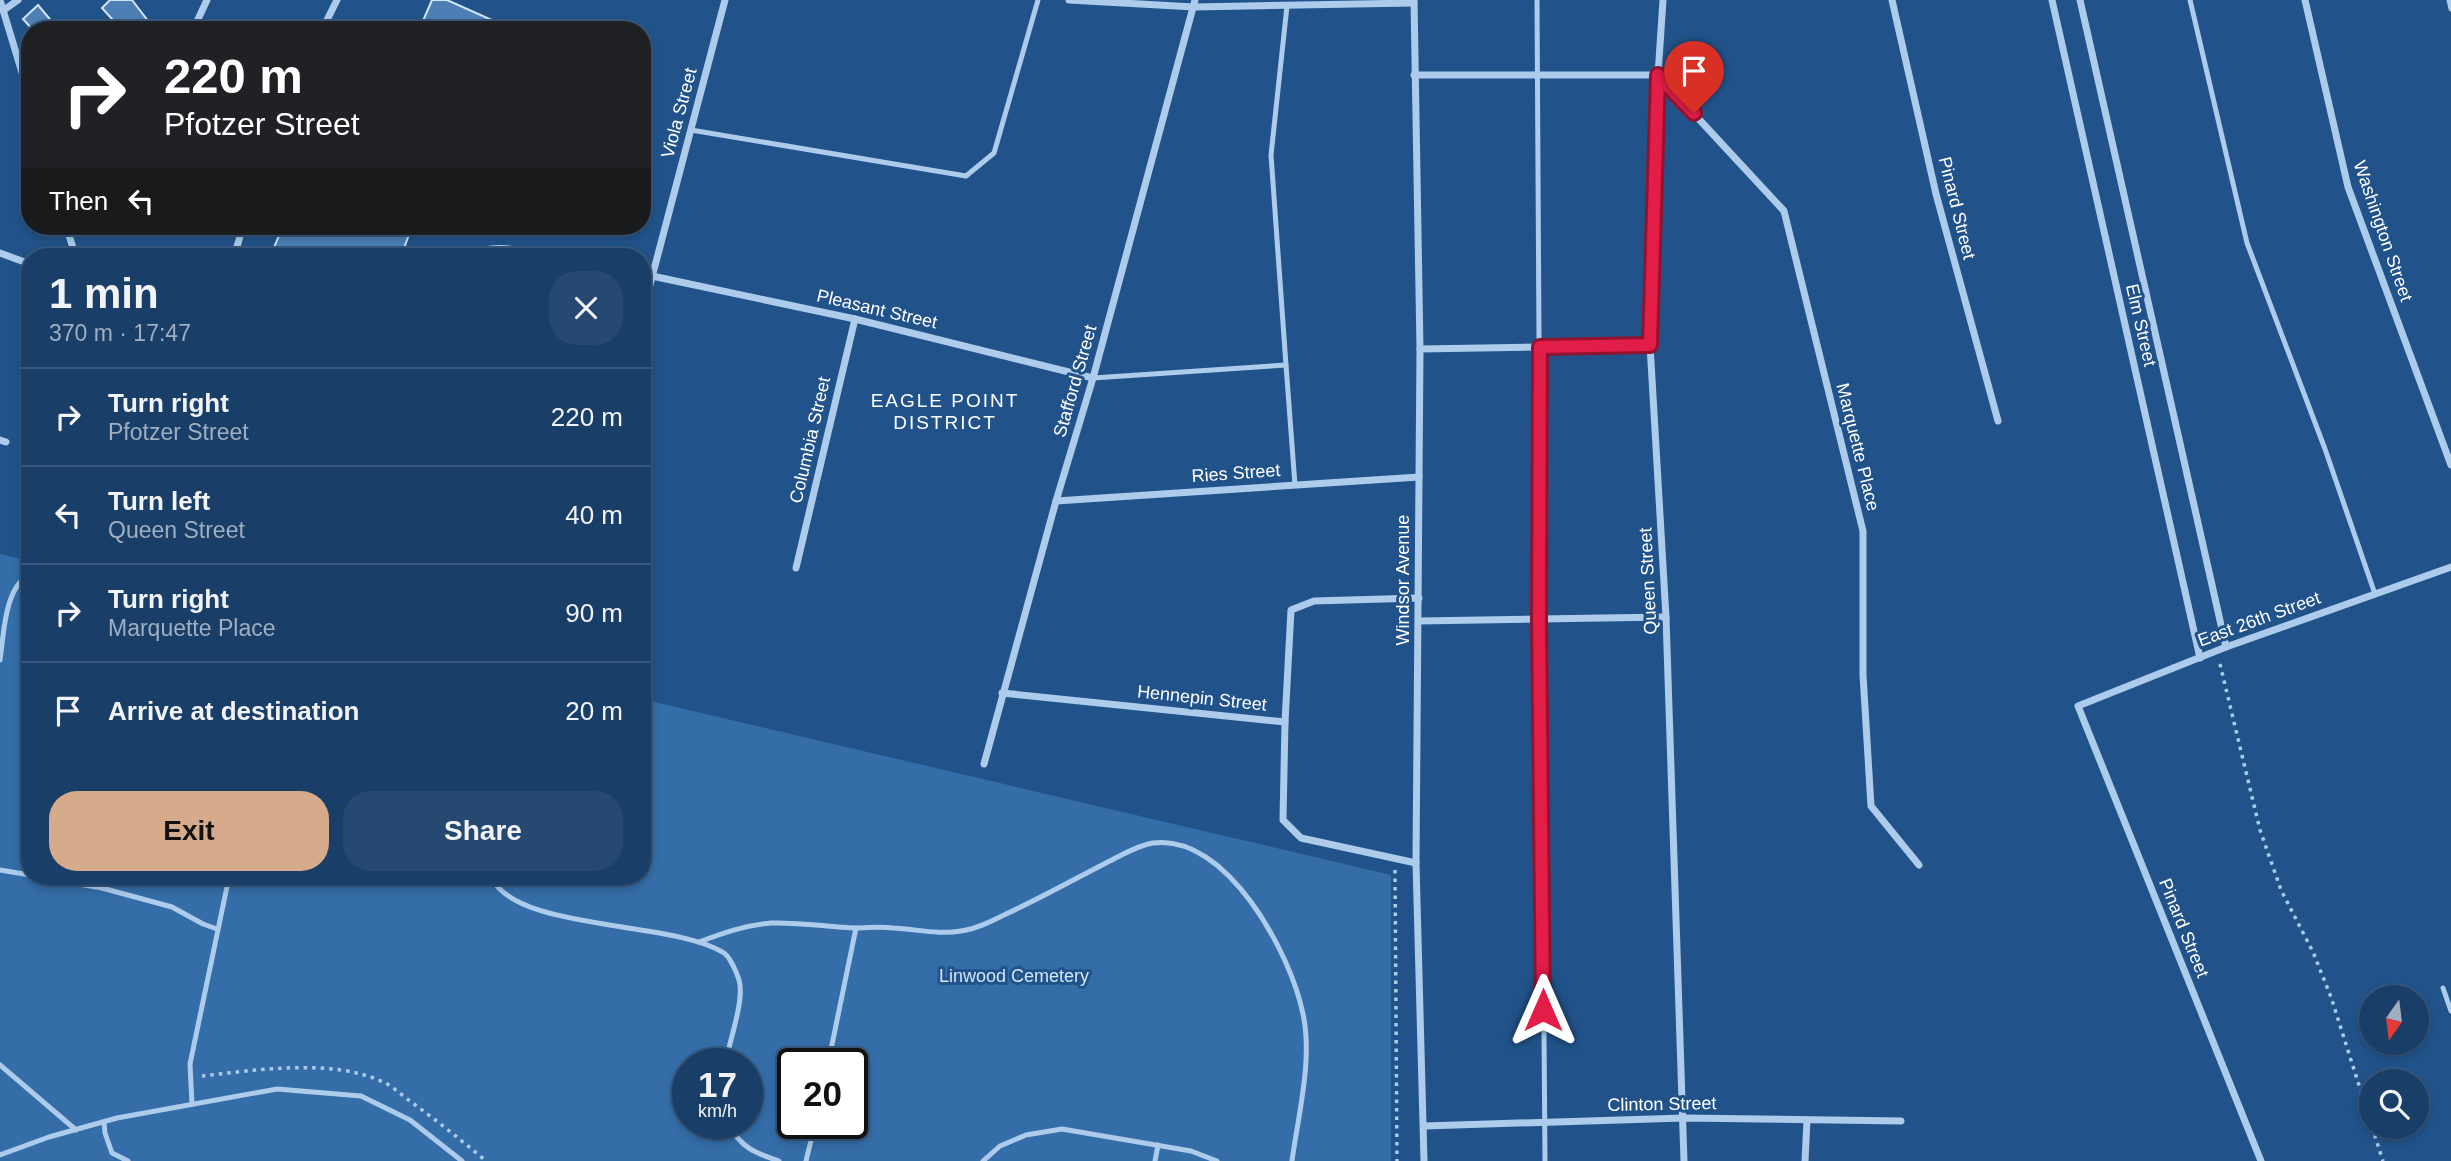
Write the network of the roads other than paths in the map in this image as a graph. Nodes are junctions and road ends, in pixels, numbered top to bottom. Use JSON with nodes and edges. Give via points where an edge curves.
{"nodes":[{"id":1,"x":0,"y":0,"type":"edge"},
{"id":2,"x":18,"y":0,"type":"edge"},
{"id":3,"x":207,"y":0,"type":"edge"},
{"id":4,"x":337,"y":0,"type":"edge"},
{"id":5,"x":725,"y":0,"type":"edge"},
{"id":6,"x":1038,"y":0,"type":"edge"},
{"id":7,"x":1069,"y":0,"type":"edge"},
{"id":8,"x":1536,"y":0,"type":"edge"},
{"id":9,"x":1662,"y":0,"type":"edge"},
{"id":10,"x":1892,"y":0,"type":"edge"},
{"id":11,"x":2052,"y":0,"type":"edge"},
{"id":12,"x":2080,"y":0,"type":"edge"},
{"id":13,"x":2190,"y":0,"type":"edge"},
{"id":14,"x":2305,"y":0,"type":"edge"},
{"id":15,"x":2449,"y":0,"type":"edge"},
{"id":16,"x":1414,"y":1,"type":"edge"},
{"id":17,"x":1195,"y":4,"type":"edge"},
{"id":18,"x":1287,"y":5,"type":"junction"},
{"id":19,"x":2451,"y":9,"type":"edge"},
{"id":20,"x":4,"y":10,"type":"junction"},
{"id":21,"x":197,"y":21,"type":"edge"},
{"id":22,"x":327,"y":21,"type":"edge"},
{"id":23,"x":21,"y":68,"type":"edge"},
{"id":24,"x":1414,"y":75,"type":"junction"},
{"id":25,"x":1537,"y":75,"type":"junction"},
{"id":26,"x":1658,"y":75,"type":"junction"},
{"id":27,"x":691,"y":130,"type":"junction"},
{"id":28,"x":489,"y":248,"type":"edge"},
{"id":29,"x":507,"y":248,"type":"edge"},
{"id":30,"x":0,"y":253,"type":"edge"},
{"id":31,"x":21,"y":261,"type":"edge"},
{"id":32,"x":652,"y":276,"type":"junction"},
{"id":33,"x":651,"y":280,"type":"edge"},
{"id":34,"x":855,"y":319,"type":"junction"},
{"id":35,"x":1650,"y":345,"type":"junction"},
{"id":36,"x":1540,"y":347,"type":"junction"},
{"id":37,"x":1420,"y":349,"type":"junction"},
{"id":38,"x":1286,"y":365,"type":"junction"},
{"id":39,"x":1093,"y":378,"type":"junction"},
{"id":40,"x":1998,"y":422,"type":"dead end"},
{"id":41,"x":2451,"y":466,"type":"edge"},
{"id":42,"x":1419,"y":477,"type":"junction"},
{"id":43,"x":1295,"y":485,"type":"junction"},
{"id":44,"x":1056,"y":501,"type":"junction"},
{"id":45,"x":2451,"y":567,"type":"edge"},
{"id":46,"x":796,"y":568,"type":"dead end"},
{"id":47,"x":21,"y":581,"type":"edge"},
{"id":48,"x":2375,"y":594,"type":"junction"},
{"id":49,"x":1419,"y":598,"type":"junction"},
{"id":50,"x":1666,"y":617,"type":"junction"},
{"id":51,"x":1539,"y":619,"type":"junction"},
{"id":52,"x":1419,"y":621,"type":"junction"},
{"id":53,"x":2226,"y":647,"type":"junction"},
{"id":54,"x":2200,"y":658,"type":"junction"},
{"id":55,"x":0,"y":660,"type":"edge"},
{"id":56,"x":1002,"y":693,"type":"junction"},
{"id":57,"x":2078,"y":706,"type":"joint"},
{"id":58,"x":1285,"y":722,"type":"junction"},
{"id":59,"x":984,"y":764,"type":"dead end"},
{"id":60,"x":1416,"y":863,"type":"junction"},
{"id":61,"x":1919,"y":865,"type":"dead end"},
{"id":62,"x":0,"y":870,"type":"edge"},
{"id":63,"x":21,"y":874,"type":"edge"},
{"id":64,"x":85,"y":885,"type":"edge"},
{"id":65,"x":227,"y":885,"type":"edge"},
{"id":66,"x":495,"y":885,"type":"edge"},
{"id":67,"x":856,"y":928,"type":"junction"},
{"id":68,"x":217,"y":929,"type":"junction"},
{"id":69,"x":699,"y":942,"type":"junction"},
{"id":70,"x":2443,"y":988,"type":"dead end"},
{"id":71,"x":2451,"y":1011,"type":"edge"},
{"id":72,"x":729,"y":1048,"type":"edge"},
{"id":73,"x":831,"y":1048,"type":"edge"},
{"id":74,"x":0,"y":1065,"type":"edge"},
{"id":75,"x":192,"y":1104,"type":"junction"},
{"id":76,"x":1684,"y":1118,"type":"junction"},
{"id":77,"x":1807,"y":1120,"type":"junction"},
{"id":78,"x":1901,"y":1121,"type":"dead end"},
{"id":79,"x":104,"y":1122,"type":"junction"},
{"id":80,"x":1544,"y":1122,"type":"junction"},
{"id":81,"x":1424,"y":1126,"type":"junction"},
{"id":82,"x":76,"y":1130,"type":"junction"},
{"id":83,"x":736,"y":1139,"type":"edge"},
{"id":84,"x":811,"y":1139,"type":"edge"},
{"id":85,"x":1158,"y":1145,"type":"junction"},
{"id":86,"x":0,"y":1155,"type":"edge"},
{"id":87,"x":128,"y":1161,"type":"edge"},
{"id":88,"x":462,"y":1161,"type":"edge"},
{"id":89,"x":779,"y":1161,"type":"edge"},
{"id":90,"x":806,"y":1161,"type":"edge"},
{"id":91,"x":984,"y":1161,"type":"edge"},
{"id":92,"x":1155,"y":1161,"type":"edge"},
{"id":93,"x":1217,"y":1161,"type":"edge"},
{"id":94,"x":1292,"y":1161,"type":"edge"},
{"id":95,"x":1424,"y":1161,"type":"edge"},
{"id":96,"x":1545,"y":1161,"type":"edge"},
{"id":97,"x":1684,"y":1161,"type":"edge"},
{"id":98,"x":1805,"y":1161,"type":"edge"},
{"id":99,"x":2261,"y":1161,"type":"edge"}],
"edges":[{"from":1,"to":20,"type":"street"},
{"from":2,"to":20,"type":"street"},
{"from":3,"to":21,"type":"street"},
{"from":4,"to":22,"type":"street"},
{"from":5,"to":27,"type":"street","name":"Viola Street"},
{"from":6,"to":27,"type":"lane","via":[[994,153],[966,176]]},
{"from":7,"to":17,"type":"street"},
{"from":8,"to":25,"type":"lane"},
{"from":9,"to":26,"type":"street","name":"Queen Street"},
{"from":10,"to":40,"type":"street","name":"Pinard Street","via":[[1936,194]]},
{"from":11,"to":54,"type":"street","name":"Elm Street"},
{"from":12,"to":53,"type":"street","name":"Elm Street"},
{"from":13,"to":48,"type":"lane","via":[[2247,243]]},
{"from":14,"to":41,"type":"street","name":"Washington Street","via":[[2348,187]]},
{"from":15,"to":19,"type":"lane"},
{"from":16,"to":18,"type":"street"},
{"from":16,"to":24,"type":"street","name":"Windsor Avenue"},
{"from":17,"to":18,"type":"street"},
{"from":17,"to":39,"type":"street","name":"Stafford Street"},
{"from":18,"to":38,"type":"lane","via":[[1271,155]]},
{"from":20,"to":23,"type":"street"},
{"from":24,"to":25,"type":"street"},
{"from":24,"to":37,"type":"street","name":"Windsor Avenue"},
{"from":25,"to":26,"type":"street"},
{"from":25,"to":36,"type":"lane"},
{"from":26,"to":35,"type":"street","name":"Queen Street"},
{"from":26,"to":61,"type":"street","name":"Marquette Place","via":[[1784,211],[1863,531],[1863,675],[1871,806]]},
{"from":27,"to":32,"type":"street","name":"Viola Street"},
{"from":28,"to":29,"type":"lane"},
{"from":30,"to":31,"type":"street"},
{"from":32,"to":33,"type":"street","name":"Viola Street"},
{"from":32,"to":34,"type":"street","name":"Pleasant Street"},
{"from":34,"to":39,"type":"street","name":"Pleasant Street"},
{"from":34,"to":46,"type":"street","name":"Columbia Street"},
{"from":35,"to":36,"type":"street"},
{"from":35,"to":50,"type":"street","name":"Queen Street"},
{"from":36,"to":37,"type":"street"},
{"from":36,"to":51,"type":"lane"},
{"from":37,"to":42,"type":"street","name":"Windsor Avenue"},
{"from":38,"to":39,"type":"lane"},
{"from":38,"to":43,"type":"lane"},
{"from":39,"to":44,"type":"street","name":"Stafford Street"},
{"from":42,"to":43,"type":"street","name":"Ries Street"},
{"from":42,"to":49,"type":"street","name":"Windsor Avenue"},
{"from":43,"to":44,"type":"street","name":"Ries Street"},
{"from":44,"to":56,"type":"street","name":"Stafford Street"},
{"from":45,"to":48,"type":"street","name":"East 26th Street"},
{"from":47,"to":55,"type":"lane","via":[[12,594]]},
{"from":48,"to":53,"type":"street","name":"East 26th Street"},
{"from":49,"to":52,"type":"street","name":"Windsor Avenue"},
{"from":49,"to":58,"type":"street","via":[[1314,601],[1292,610]]},
{"from":50,"to":51,"type":"street"},
{"from":50,"to":76,"type":"street","name":"Queen Street"},
{"from":51,"to":52,"type":"street"},
{"from":51,"to":80,"type":"lane"},
{"from":52,"to":60,"type":"street","name":"Windsor Avenue"},
{"from":53,"to":54,"type":"street","name":"East 26th Street"},
{"from":54,"to":57,"type":"street","name":"East 26th Street"},
{"from":56,"to":58,"type":"street","name":"Hennepin Street"},
{"from":56,"to":59,"type":"street","name":"Stafford Street"},
{"from":57,"to":99,"type":"street","name":"Pinard Street"},
{"from":58,"to":60,"type":"street","name":"Hennepin Street","via":[[1283,820],[1301,838]]},
{"from":60,"to":81,"type":"street","name":"Windsor Avenue"},
{"from":62,"to":63,"type":"lane"},
{"from":64,"to":68,"type":"lane","via":[[172,907]]},
{"from":65,"to":68,"type":"lane"},
{"from":66,"to":69,"type":"lane","via":[[518,903],[544,911]]},
{"from":67,"to":69,"type":"lane","via":[[771,923]]},
{"from":67,"to":73,"type":"lane"},
{"from":67,"to":94,"type":"lane","via":[[963,931],[1026,905],[1131,850],[1154,843],[1181,845],[1200,855],[1232,878],[1259,910],[1304,1014],[1304,1081]]},
{"from":68,"to":75,"type":"lane","via":[[190,1064]]},
{"from":69,"to":72,"type":"lane","via":[[727,954],[740,982]]},
{"from":70,"to":71,"type":"lane"},
{"from":74,"to":82,"type":"lane"},
{"from":75,"to":79,"type":"lane"},
{"from":75,"to":88,"type":"lane","via":[[277,1089],[361,1096],[410,1121]]},
{"from":76,"to":77,"type":"street","name":"Clinton Street"},
{"from":76,"to":80,"type":"street","name":"Clinton Street"},
{"from":76,"to":97,"type":"street","name":"Queen Street"},
{"from":77,"to":78,"type":"street","name":"Clinton Street"},
{"from":77,"to":98,"type":"street"},
{"from":79,"to":82,"type":"lane"},
{"from":79,"to":87,"type":"lane","via":[[112,1153]]},
{"from":80,"to":81,"type":"street","name":"Clinton Street"},
{"from":80,"to":96,"type":"lane"},
{"from":81,"to":95,"type":"street","name":"Windsor Avenue"},
{"from":82,"to":86,"type":"lane"},
{"from":83,"to":89,"type":"lane"},
{"from":84,"to":90,"type":"lane"},
{"from":85,"to":91,"type":"lane","via":[[1062,1129],[1026,1135],[1000,1146]]},
{"from":85,"to":92,"type":"lane"},
{"from":85,"to":93,"type":"lane"}]}
